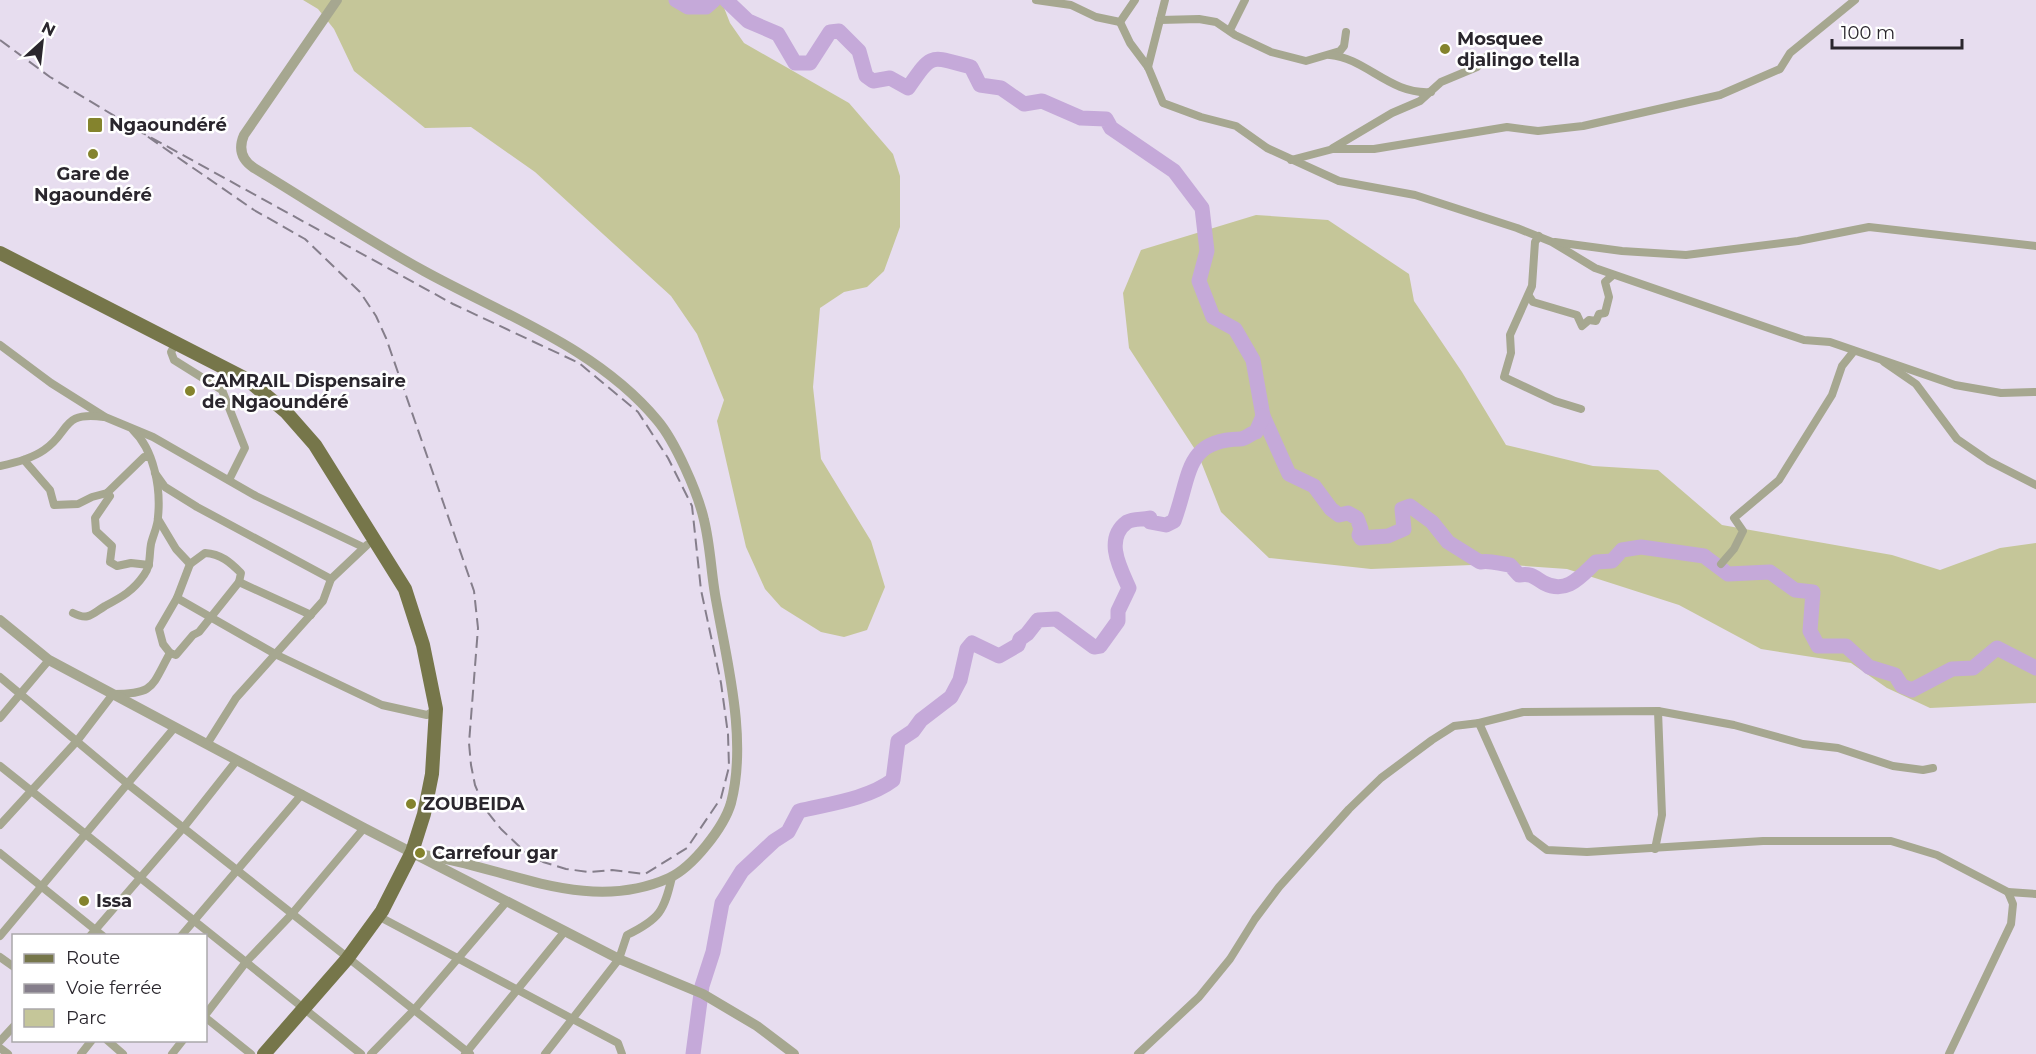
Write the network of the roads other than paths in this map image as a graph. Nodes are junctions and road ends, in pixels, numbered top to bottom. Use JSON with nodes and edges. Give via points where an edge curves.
{"nodes":[{"id":1,"x":337,"y":0,"type":"edge"},
{"id":2,"x":1036,"y":0,"type":"edge"},
{"id":3,"x":1135,"y":0,"type":"edge"},
{"id":4,"x":1165,"y":0,"type":"edge"},
{"id":5,"x":1245,"y":0,"type":"edge"},
{"id":6,"x":1855,"y":0,"type":"edge"},
{"id":7,"x":1069,"y":3,"type":"edge"},
{"id":8,"x":1160,"y":20,"type":"junction"},
{"id":9,"x":1120,"y":22,"type":"junction"},
{"id":10,"x":1230,"y":30,"type":"junction"},
{"id":11,"x":1346,"y":32,"type":"dead end"},
{"id":12,"x":1328,"y":55,"type":"junction"},
{"id":13,"x":1486,"y":57,"type":"dead end"},
{"id":14,"x":1148,"y":67,"type":"junction"},
{"id":15,"x":1431,"y":92,"type":"junction"},
{"id":16,"x":1333,"y":149,"type":"junction"},
{"id":17,"x":1291,"y":160,"type":"junction"},
{"id":18,"x":1539,"y":236,"type":"junction"},
{"id":19,"x":1552,"y":242,"type":"junction"},
{"id":20,"x":2036,"y":246,"type":"edge"},
{"id":21,"x":0,"y":253,"type":"edge"},
{"id":22,"x":1613,"y":275,"type":"junction"},
{"id":23,"x":1529,"y":296,"type":"junction"},
{"id":24,"x":176,"y":343,"type":"junction"},
{"id":25,"x":0,"y":345,"type":"edge"},
{"id":26,"x":1854,"y":351,"type":"junction"},
{"id":27,"x":1882,"y":359,"type":"junction"},
{"id":28,"x":2036,"y":392,"type":"edge"},
{"id":29,"x":1581,"y":409,"type":"dead end"},
{"id":30,"x":105,"y":417,"type":"junction"},
{"id":31,"x":127,"y":425,"type":"junction"},
{"id":32,"x":153,"y":437,"type":"junction"},
{"id":33,"x":149,"y":457,"type":"junction"},
{"id":34,"x":24,"y":460,"type":"junction"},
{"id":35,"x":1,"y":466,"type":"edge"},
{"id":36,"x":153,"y":470,"type":"junction"},
{"id":37,"x":229,"y":480,"type":"junction"},
{"id":38,"x":2036,"y":485,"type":"edge"},
{"id":39,"x":107,"y":493,"type":"junction"},
{"id":40,"x":158,"y":519,"type":"junction"},
{"id":41,"x":376,"y":540,"type":"junction"},
{"id":42,"x":363,"y":547,"type":"junction"},
{"id":43,"x":190,"y":564,"type":"junction"},
{"id":44,"x":1721,"y":564,"type":"dead end"},
{"id":45,"x":149,"y":565,"type":"junction"},
{"id":46,"x":331,"y":579,"type":"junction"},
{"id":47,"x":239,"y":582,"type":"junction"},
{"id":48,"x":177,"y":598,"type":"junction"},
{"id":49,"x":73,"y":613,"type":"dead end"},
{"id":50,"x":311,"y":615,"type":"junction"},
{"id":51,"x":0,"y":620,"type":"edge"},
{"id":52,"x":212,"y":620,"type":"junction"},
{"id":53,"x":170,"y":654,"type":"junction"},
{"id":54,"x":277,"y":655,"type":"junction"},
{"id":55,"x":49,"y":660,"type":"junction"},
{"id":56,"x":0,"y":677,"type":"edge"},
{"id":57,"x":113,"y":694,"type":"junction"},
{"id":58,"x":22,"y":695,"type":"junction"},
{"id":59,"x":436,"y":709,"type":"junction"},
{"id":60,"x":1658,"y":711,"type":"junction"},
{"id":61,"x":0,"y":718,"type":"edge"},
{"id":62,"x":1479,"y":723,"type":"junction"},
{"id":63,"x":175,"y":727,"type":"junction"},
{"id":64,"x":77,"y":741,"type":"junction"},
{"id":65,"x":207,"y":744,"type":"junction"},
{"id":66,"x":237,"y":760,"type":"junction"},
{"id":67,"x":0,"y":766,"type":"edge"},
{"id":68,"x":1933,"y":768,"type":"dead end"},
{"id":69,"x":129,"y":785,"type":"junction"},
{"id":70,"x":30,"y":790,"type":"junction"},
{"id":71,"x":302,"y":794,"type":"junction"},
{"id":72,"x":0,"y":825,"type":"edge"},
{"id":73,"x":184,"y":827,"type":"junction"},
{"id":74,"x":364,"y":828,"type":"junction"},
{"id":75,"x":85,"y":833,"type":"junction"},
{"id":76,"x":1655,"y":849,"type":"junction"},
{"id":77,"x":0,"y":853,"type":"edge"},
{"id":78,"x":414,"y":853,"type":"junction"},
{"id":79,"x":239,"y":871,"type":"junction"},
{"id":80,"x":139,"y":877,"type":"junction"},
{"id":81,"x":672,"y":877,"type":"junction"},
{"id":82,"x":42,"y":886,"type":"junction"},
{"id":83,"x":2008,"y":892,"type":"junction"},
{"id":84,"x":2036,"y":894,"type":"edge"},
{"id":85,"x":507,"y":901,"type":"junction"},
{"id":86,"x":291,"y":915,"type":"junction"},
{"id":87,"x":378,"y":916,"type":"junction"},
{"id":88,"x":194,"y":920,"type":"junction"},
{"id":89,"x":565,"y":931,"type":"junction"},
{"id":90,"x":93,"y":932,"type":"edge"},
{"id":91,"x":183,"y":934,"type":"edge"},
{"id":92,"x":0,"y":936,"type":"edge"},
{"id":93,"x":459,"y":958,"type":"junction"},
{"id":94,"x":347,"y":959,"type":"junction"},
{"id":95,"x":619,"y":959,"type":"junction"},
{"id":96,"x":246,"y":962,"type":"junction"},
{"id":97,"x":517,"y":991,"type":"junction"},
{"id":98,"x":303,"y":1007,"type":"junction"},
{"id":99,"x":413,"y":1011,"type":"junction"},
{"id":100,"x":207,"y":1015,"type":"edge"},
{"id":101,"x":207,"y":1017,"type":"edge"},
{"id":102,"x":573,"y":1021,"type":"junction"},
{"id":103,"x":12,"y":1028,"type":"edge"},
{"id":104,"x":0,"y":1041,"type":"edge"},
{"id":105,"x":91,"y":1042,"type":"edge"},
{"id":106,"x":107,"y":1042,"type":"edge"},
{"id":107,"x":182,"y":1042,"type":"edge"},
{"id":108,"x":0,"y":1048,"type":"edge"},
{"id":109,"x":468,"y":1053,"type":"edge"},
{"id":110,"x":8,"y":1054,"type":"edge"},
{"id":111,"x":81,"y":1054,"type":"edge"},
{"id":112,"x":123,"y":1054,"type":"edge"},
{"id":113,"x":172,"y":1054,"type":"edge"},
{"id":114,"x":251,"y":1054,"type":"edge"},
{"id":115,"x":264,"y":1054,"type":"edge"},
{"id":116,"x":361,"y":1054,"type":"edge"},
{"id":117,"x":371,"y":1054,"type":"edge"},
{"id":118,"x":545,"y":1054,"type":"edge"},
{"id":119,"x":622,"y":1054,"type":"edge"},
{"id":120,"x":794,"y":1054,"type":"edge"},
{"id":121,"x":1138,"y":1054,"type":"edge"},
{"id":122,"x":1949,"y":1054,"type":"edge"}],
"edges":[{"from":1,"to":81,"type":"street","via":[[244,135],[244,159],[397,257],[591,360],[659,421],[687,472],[704,518],[730,678],[737,763],[730,806],[705,849]]},
{"from":2,"to":7,"type":"street"},
{"from":3,"to":9,"type":"street"},
{"from":4,"to":8,"type":"street"},
{"from":5,"to":10,"type":"street"},
{"from":6,"to":16,"type":"street","via":[[1790,53],[1780,69],[1720,95],[1583,126],[1538,131],[1507,127],[1374,149]]},
{"from":7,"to":9,"type":"street","via":[[1096,17]]},
{"from":8,"to":10,"type":"street","via":[[1209,20]]},
{"from":8,"to":14,"type":"street"},
{"from":9,"to":14,"type":"street"},
{"from":10,"to":12,"type":"street","via":[[1271,52],[1300,61]]},
{"from":11,"to":12,"type":"street","via":[[1344,46]]},
{"from":12,"to":15,"type":"street","via":[[1341,57],[1398,87]]},
{"from":13,"to":15,"type":"street","via":[[1477,67],[1441,82]]},
{"from":14,"to":17,"type":"street","via":[[1163,103],[1236,126]]},
{"from":15,"to":16,"type":"street"},
{"from":16,"to":17,"type":"street"},
{"from":17,"to":18,"type":"street","via":[[1339,181],[1415,195]]},
{"from":18,"to":19,"type":"street"},
{"from":18,"to":23,"type":"street"},
{"from":19,"to":20,"type":"street","via":[[1686,255],[1798,241],[1869,227]]},
{"from":19,"to":22,"type":"street"},
{"from":21,"to":24,"type":"main road"},
{"from":22,"to":23,"type":"street","via":[[1605,282],[1609,297],[1605,313],[1582,326],[1577,315],[1533,302]]},
{"from":22,"to":26,"type":"street","via":[[1804,340],[1830,342]]},
{"from":23,"to":29,"type":"street","via":[[1510,335],[1511,353],[1504,377]]},
{"from":24,"to":37,"type":"street","via":[[171,352],[174,360],[222,390],[226,398],[245,448]]},
{"from":24,"to":41,"type":"main road","via":[[248,380],[286,412],[315,445]]},
{"from":25,"to":30,"type":"street"},
{"from":26,"to":27,"type":"street"},
{"from":26,"to":44,"type":"street","via":[[1842,366],[1832,395],[1779,480],[1734,518],[1743,531]]},
{"from":27,"to":28,"type":"street","via":[[1955,385],[2001,393]]},
{"from":27,"to":38,"type":"street","via":[[1916,384],[1957,439]]},
{"from":30,"to":31,"type":"street"},
{"from":30,"to":34,"type":"street","via":[[79,417],[68,422],[45,450]]},
{"from":31,"to":32,"type":"street"},
{"from":31,"to":33,"type":"street","via":[[144,441]]},
{"from":32,"to":36,"type":"street"},
{"from":32,"to":37,"type":"street"},
{"from":33,"to":36,"type":"street"},
{"from":33,"to":39,"type":"street","via":[[144,457]]},
{"from":34,"to":35,"type":"street"},
{"from":34,"to":39,"type":"street","via":[[50,490],[54,505],[78,504]]},
{"from":36,"to":40,"type":"street"},
{"from":36,"to":46,"type":"street","via":[[174,493]]},
{"from":37,"to":42,"type":"street"},
{"from":39,"to":45,"type":"street","via":[[110,496],[95,518],[96,531],[112,546],[110,562],[117,566]]},
{"from":40,"to":43,"type":"street"},
{"from":40,"to":45,"type":"street"},
{"from":41,"to":42,"type":"street"},
{"from":41,"to":59,"type":"main road","via":[[405,589],[428,663]]},
{"from":42,"to":46,"type":"street"},
{"from":43,"to":47,"type":"street","via":[[205,553],[216,554],[241,573]]},
{"from":43,"to":48,"type":"street"},
{"from":45,"to":49,"type":"street","via":[[128,596],[92,617]]},
{"from":46,"to":50,"type":"street","via":[[323,601]]},
{"from":47,"to":50,"type":"street"},
{"from":47,"to":52,"type":"street"},
{"from":48,"to":52,"type":"street"},
{"from":48,"to":53,"type":"street","via":[[159,629]]},
{"from":50,"to":54,"type":"street"},
{"from":51,"to":55,"type":"street"},
{"from":52,"to":53,"type":"street","via":[[176,655]]},
{"from":52,"to":54,"type":"street"},
{"from":53,"to":57,"type":"street","via":[[151,688],[137,694]]},
{"from":54,"to":59,"type":"street","via":[[382,705],[427,715]]},
{"from":54,"to":65,"type":"street","via":[[236,698]]},
{"from":55,"to":57,"type":"street"},
{"from":55,"to":58,"type":"street"},
{"from":56,"to":58,"type":"street"},
{"from":57,"to":63,"type":"street"},
{"from":57,"to":64,"type":"street"},
{"from":58,"to":61,"type":"street"},
{"from":58,"to":64,"type":"street"},
{"from":59,"to":78,"type":"main road","via":[[432,774]]},
{"from":60,"to":62,"type":"street","via":[[1523,712]]},
{"from":60,"to":68,"type":"street","via":[[1734,725],[1803,744],[1838,748],[1893,766]]},
{"from":60,"to":76,"type":"street","via":[[1662,815]]},
{"from":62,"to":76,"type":"street","via":[[1521,821],[1541,847],[1587,852]]},
{"from":62,"to":121,"type":"street","via":[[1454,726],[1432,740],[1381,778],[1349,809],[1280,887],[1199,997]]},
{"from":63,"to":65,"type":"street"},
{"from":63,"to":69,"type":"street"},
{"from":64,"to":69,"type":"street"},
{"from":64,"to":70,"type":"street"},
{"from":65,"to":66,"type":"street"},
{"from":66,"to":71,"type":"street"},
{"from":66,"to":73,"type":"street"},
{"from":67,"to":70,"type":"street"},
{"from":69,"to":73,"type":"street"},
{"from":69,"to":75,"type":"street"},
{"from":70,"to":72,"type":"street"},
{"from":70,"to":75,"type":"street"},
{"from":71,"to":74,"type":"street"},
{"from":71,"to":79,"type":"street"},
{"from":73,"to":79,"type":"street"},
{"from":73,"to":80,"type":"street"},
{"from":74,"to":78,"type":"street"},
{"from":74,"to":86,"type":"street"},
{"from":75,"to":80,"type":"street"},
{"from":75,"to":82,"type":"street"},
{"from":76,"to":83,"type":"street","via":[[1763,841],[1891,840],[1937,855]]},
{"from":77,"to":82,"type":"street"},
{"from":78,"to":81,"type":"street","via":[[444,857],[583,893],[614,893]]},
{"from":78,"to":85,"type":"street"},
{"from":78,"to":87,"type":"main road"},
{"from":79,"to":86,"type":"street"},
{"from":79,"to":88,"type":"street"},
{"from":80,"to":88,"type":"street"},
{"from":80,"to":90,"type":"street"},
{"from":81,"to":95,"type":"street","via":[[665,907],[650,924],[627,935]]},
{"from":82,"to":90,"type":"street"},
{"from":82,"to":92,"type":"street"},
{"from":83,"to":84,"type":"street"},
{"from":83,"to":122,"type":"street","via":[[2013,904],[2011,924]]},
{"from":85,"to":89,"type":"street"},
{"from":85,"to":93,"type":"street"},
{"from":86,"to":94,"type":"street"},
{"from":86,"to":96,"type":"street"},
{"from":87,"to":93,"type":"street"},
{"from":87,"to":94,"type":"main road"},
{"from":88,"to":91,"type":"street"},
{"from":88,"to":96,"type":"street"},
{"from":89,"to":95,"type":"street"},
{"from":89,"to":97,"type":"street"},
{"from":93,"to":97,"type":"street"},
{"from":93,"to":99,"type":"street"},
{"from":94,"to":98,"type":"main road"},
{"from":94,"to":99,"type":"street"},
{"from":95,"to":102,"type":"street"},
{"from":95,"to":120,"type":"street","via":[[703,994],[757,1026]]},
{"from":96,"to":98,"type":"street"},
{"from":96,"to":100,"type":"street"},
{"from":97,"to":102,"type":"street"},
{"from":97,"to":109,"type":"street"},
{"from":98,"to":115,"type":"main road"},
{"from":98,"to":116,"type":"street"},
{"from":99,"to":109,"type":"street"},
{"from":99,"to":117,"type":"street"},
{"from":101,"to":114,"type":"street"},
{"from":102,"to":118,"type":"street"},
{"from":102,"to":119,"type":"street","via":[[618,1043]]},
{"from":103,"to":104,"type":"street"},
{"from":105,"to":111,"type":"street"},
{"from":106,"to":112,"type":"street"},
{"from":107,"to":113,"type":"street"},
{"from":108,"to":110,"type":"street"}]}
